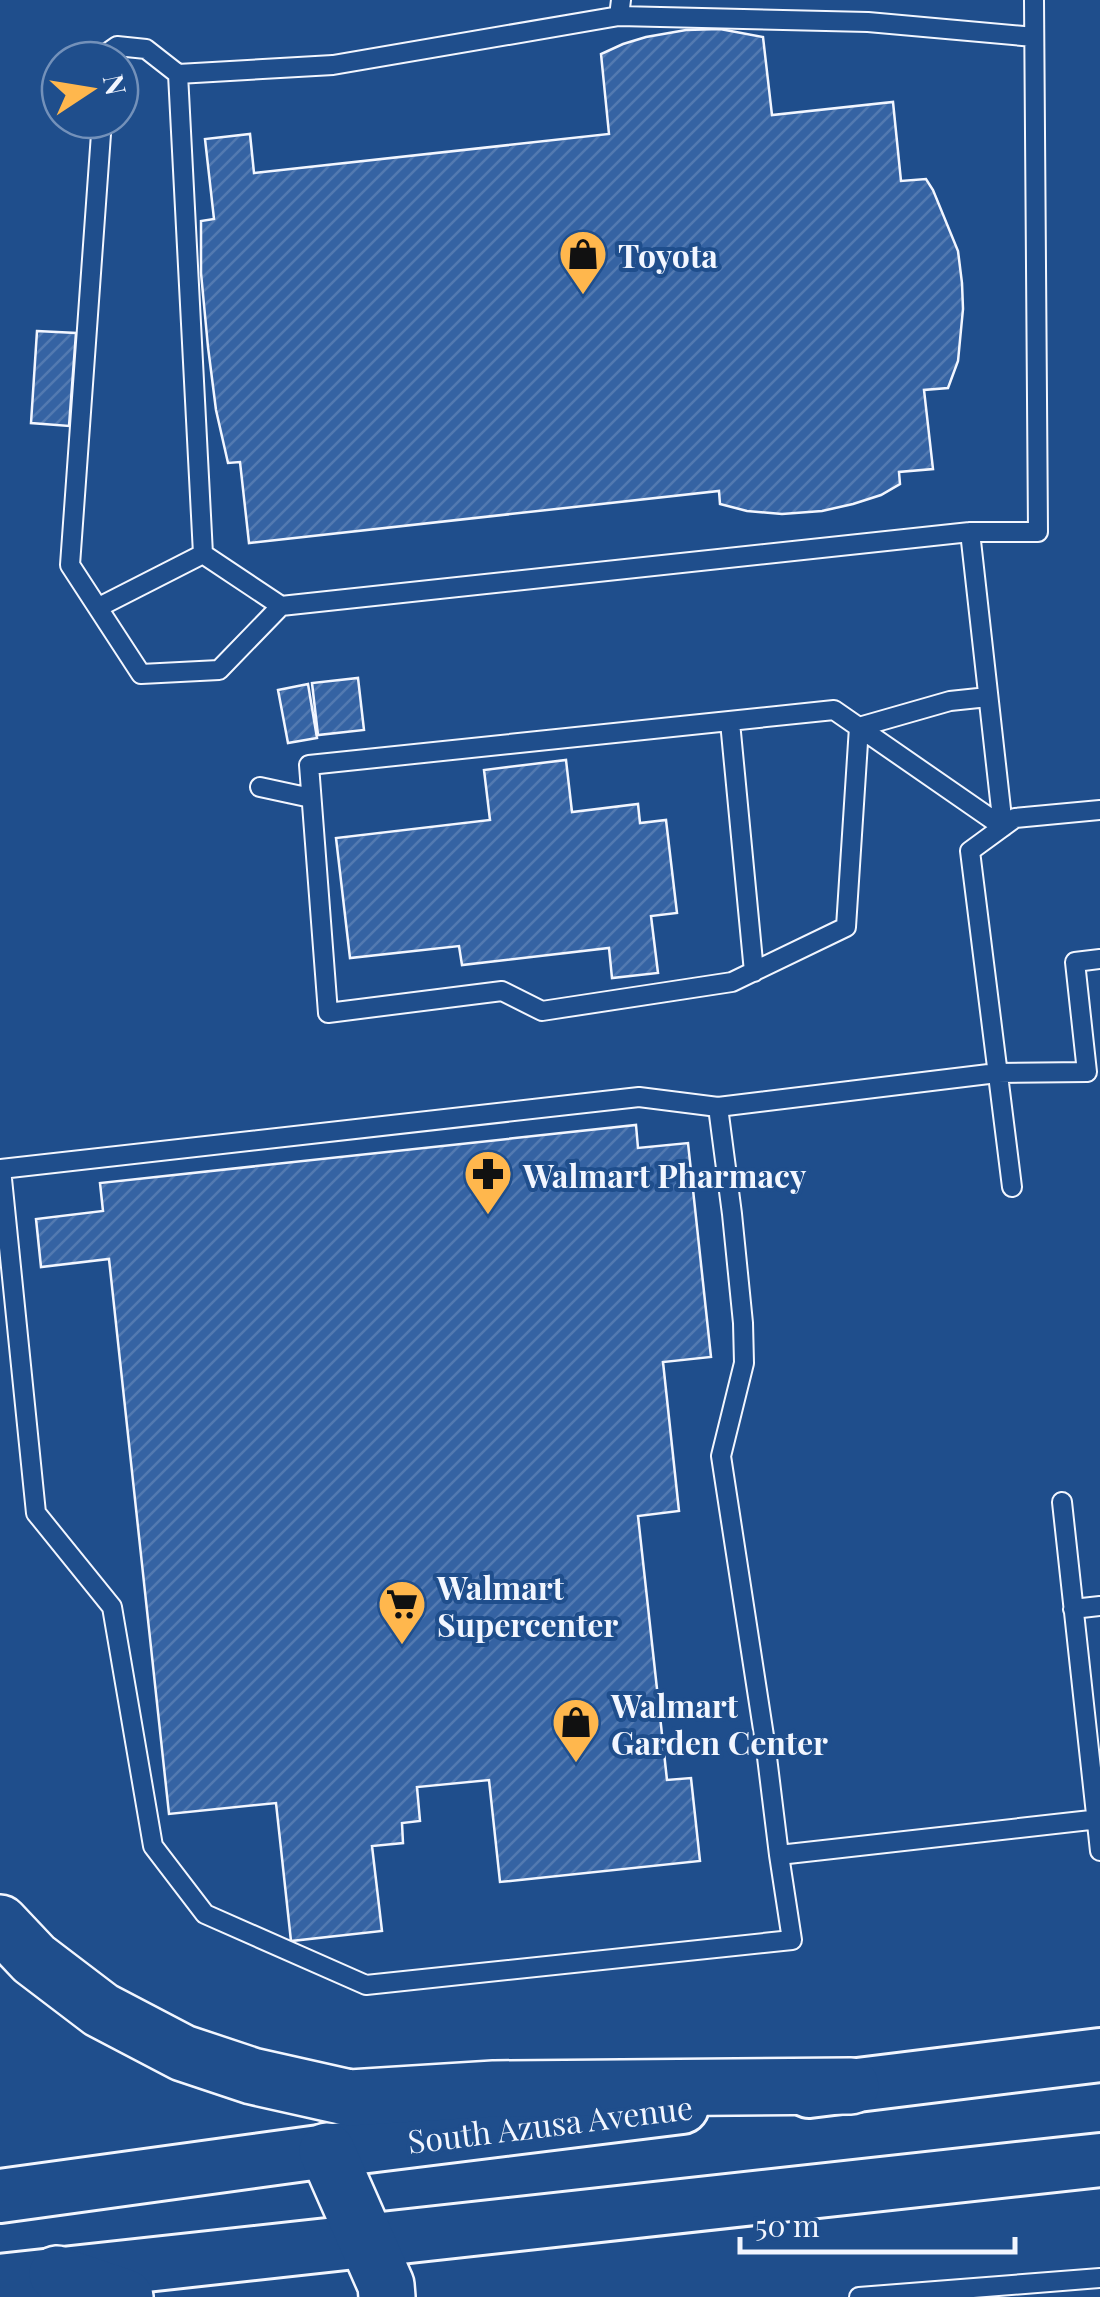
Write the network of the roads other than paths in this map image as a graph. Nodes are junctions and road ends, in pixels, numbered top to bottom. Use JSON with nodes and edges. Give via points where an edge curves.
{"nodes":[{"id":1,"x":1034,"y":0,"type":"edge"},
{"id":2,"x":620,"y":8,"type":"edge"},
{"id":3,"x":1034,"y":37,"type":"junction"},
{"id":4,"x":140,"y":48,"type":"edge"},
{"id":5,"x":178,"y":74,"type":"junction"},
{"id":6,"x":101,"y":140,"type":"edge"},
{"id":7,"x":970,"y":532,"type":"junction"},
{"id":8,"x":204,"y":554,"type":"junction"},
{"id":9,"x":281,"y":606,"type":"junction"},
{"id":10,"x":99,"y":607,"type":"junction"},
{"id":11,"x":988,"y":698,"type":"junction"},
{"id":12,"x":730,"y":722,"type":"junction"},
{"id":13,"x":859,"y":728,"type":"junction"},
{"id":14,"x":260,"y":786,"type":"dead end"},
{"id":15,"x":311,"y":798,"type":"junction"},
{"id":16,"x":1100,"y":810,"type":"edge"},
{"id":17,"x":1003,"y":827,"type":"junction"},
{"id":18,"x":1100,"y":959,"type":"edge"},
{"id":19,"x":754,"y":972,"type":"junction"},
{"id":20,"x":1093,"y":1071,"type":"edge"},
{"id":21,"x":997,"y":1073,"type":"junction"},
{"id":22,"x":718,"y":1107,"type":"junction"},
{"id":23,"x":1012,"y":1187,"type":"dead end"},
{"id":24,"x":1062,"y":1502,"type":"dead end"},
{"id":25,"x":1100,"y":1606,"type":"edge"},
{"id":26,"x":1073,"y":1608,"type":"junction"},
{"id":27,"x":1098,"y":1819,"type":"edge"},
{"id":28,"x":1100,"y":1851,"type":"edge"},
{"id":29,"x":779,"y":1855,"type":"junction"},
{"id":30,"x":0,"y":1924,"type":"edge"},
{"id":31,"x":1100,"y":2054,"type":"edge"},
{"id":32,"x":851,"y":2086,"type":"junction"},
{"id":33,"x":327,"y":2151,"type":"junction"},
{"id":34,"x":1100,"y":2160,"type":"edge"},
{"id":35,"x":0,"y":2196,"type":"edge"},
{"id":36,"x":366,"y":2240,"type":"junction"},
{"id":37,"x":57,"y":2274,"type":"junction"},
{"id":38,"x":1100,"y":2278,"type":"edge"},
{"id":39,"x":0,"y":2280,"type":"edge"},
{"id":40,"x":124,"y":2297,"type":"edge"},
{"id":41,"x":387,"y":2297,"type":"edge"},
{"id":42,"x":859,"y":2297,"type":"edge"}],
"edges":[{"from":1,"to":3,"type":"lane"},
{"from":2,"to":3,"type":"lane"},
{"from":2,"to":5,"type":"lane","via":[[333,65]]},
{"from":3,"to":7,"type":"lane","via":[[1038,532]]},
{"from":4,"to":5,"type":"lane"},
{"from":5,"to":8,"type":"lane"},
{"from":6,"to":10,"type":"lane","via":[[70,565]]},
{"from":7,"to":9,"type":"lane"},
{"from":7,"to":11,"type":"lane"},
{"from":8,"to":9,"type":"lane"},
{"from":8,"to":10,"type":"lane"},
{"from":9,"to":10,"type":"lane","via":[[220,670],[141,674]]},
{"from":11,"to":13,"type":"lane"},
{"from":11,"to":17,"type":"lane"},
{"from":12,"to":13,"type":"lane","via":[[834,710]]},
{"from":12,"to":15,"type":"lane","via":[[309,765]]},
{"from":12,"to":19,"type":"lane"},
{"from":13,"to":17,"type":"lane"},
{"from":13,"to":19,"type":"lane","via":[[846,928]]},
{"from":14,"to":15,"type":"lane"},
{"from":15,"to":19,"type":"lane","via":[[328,1013],[502,990],[542,1010],[732,982]]},
{"from":16,"to":17,"type":"lane","via":[[1015,818]]},
{"from":17,"to":21,"type":"lane","via":[[970,851]]},
{"from":18,"to":20,"type":"lane","via":[[1075,962]]},
{"from":20,"to":21,"type":"lane"},
{"from":21,"to":22,"type":"lane"},
{"from":21,"to":23,"type":"lane"},
{"from":22,"to":29,"type":"lane","via":[[744,1363],[721,1456]]},
{"from":22,"to":29,"type":"lane","via":[[639,1097],[1,1169],[36,1513],[112,1607],[153,1846],[205,1914],[366,1985],[792,1940]]},
{"from":24,"to":26,"type":"lane"},
{"from":25,"to":26,"type":"lane"},
{"from":26,"to":27,"type":"lane"},
{"from":27,"to":28,"type":"lane"},
{"from":27,"to":29,"type":"lane"},
{"from":30,"to":32,"type":"highway","via":[[101,2010],[183,2053],[350,2098],[494,2089]]},
{"from":31,"to":32,"type":"main road","name":"South Azusa Avenue"},
{"from":32,"to":33,"type":"main road","name":"South Azusa Avenue"},
{"from":33,"to":35,"type":"main road","name":"South Azusa Avenue"},
{"from":33,"to":36,"type":"highway"},
{"from":34,"to":36,"type":"main road"},
{"from":36,"to":37,"type":"main road"},
{"from":36,"to":41,"type":"highway"},
{"from":37,"to":39,"type":"main road"},
{"from":37,"to":40,"type":"highway"},
{"from":38,"to":42,"type":"lane"}]}
